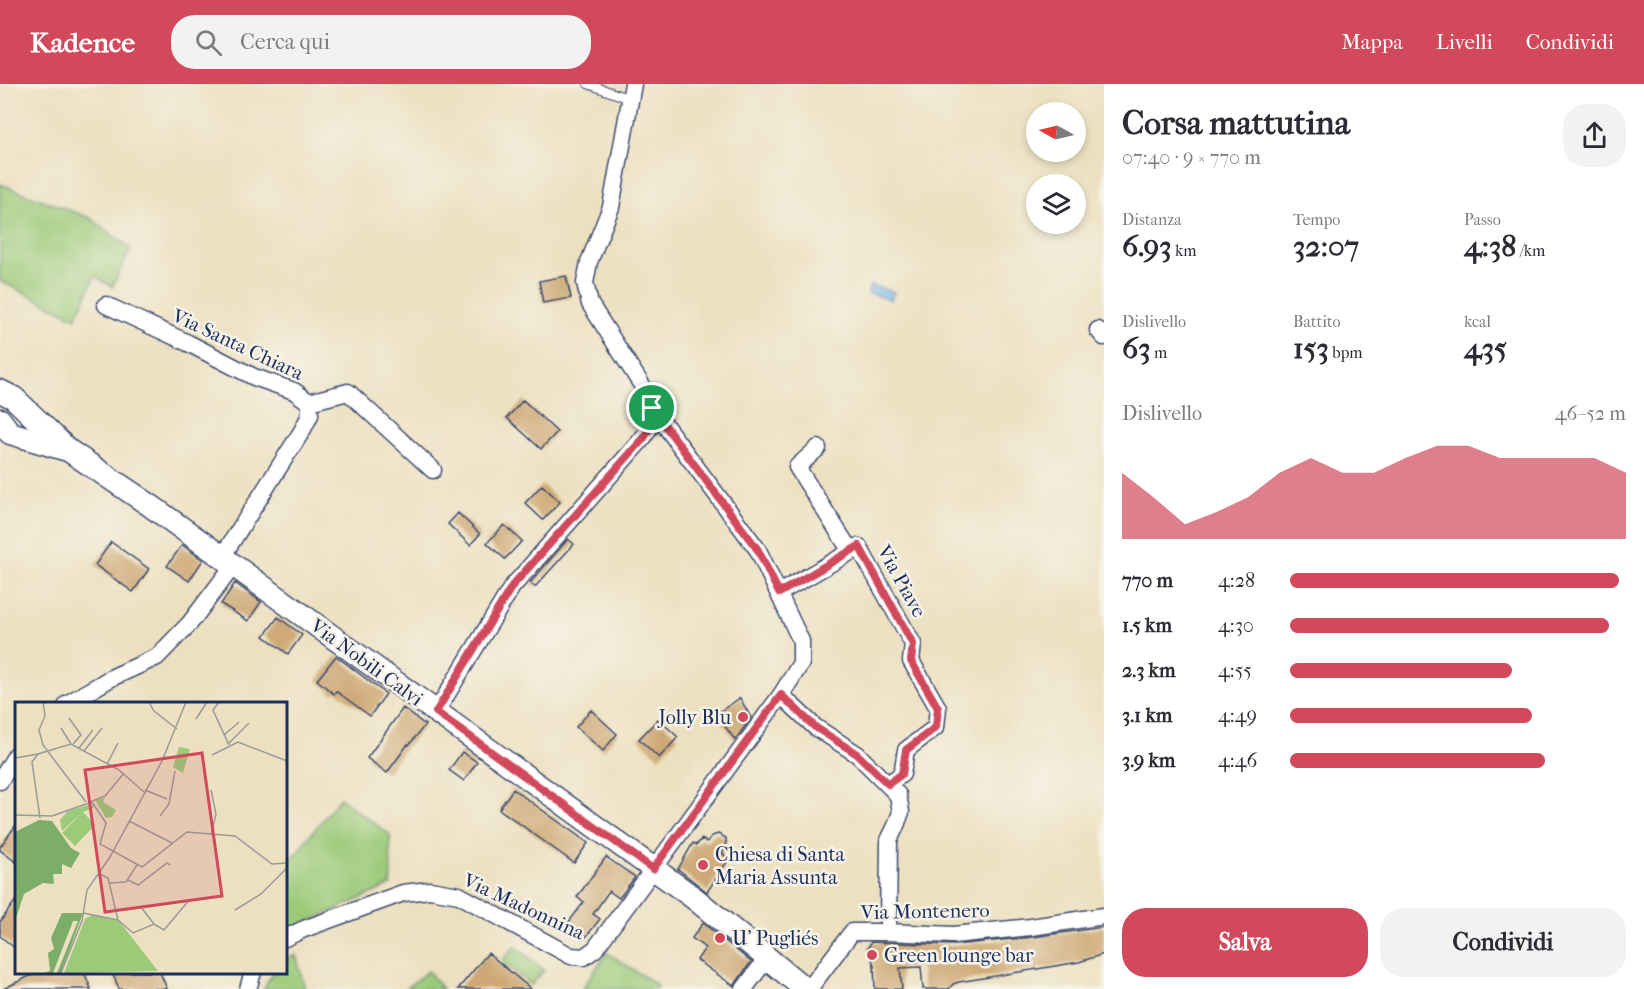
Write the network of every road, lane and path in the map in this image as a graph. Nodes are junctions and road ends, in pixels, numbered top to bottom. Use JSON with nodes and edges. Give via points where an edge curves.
{"nodes":[{"id":1,"x":588,"y":84,"type":"edge"},
{"id":2,"x":631,"y":92,"type":"edge"},
{"id":3,"x":106,"y":305,"type":"dead end"},
{"id":4,"x":0,"y":391,"type":"edge"},
{"id":5,"x":309,"y":402,"type":"junction"},
{"id":6,"x":652,"y":408,"type":"junction"},
{"id":7,"x":0,"y":420,"type":"edge"},
{"id":8,"x":818,"y":448,"type":"dead end"},
{"id":9,"x":68,"y":450,"type":"junction"},
{"id":10,"x":433,"y":470,"type":"dead end"},
{"id":11,"x":859,"y":546,"type":"junction"},
{"id":12,"x":228,"y":562,"type":"junction"},
{"id":13,"x":779,"y":593,"type":"junction"},
{"id":14,"x":781,"y":695,"type":"junction"},
{"id":15,"x":72,"y":702,"type":"edge"},
{"id":16,"x":436,"y":712,"type":"junction"},
{"id":17,"x":15,"y":757,"type":"edge"},
{"id":18,"x":0,"y":781,"type":"edge"},
{"id":19,"x":893,"y":790,"type":"junction"},
{"id":20,"x":653,"y":869,"type":"junction"},
{"id":21,"x":1104,"y":916,"type":"edge"},
{"id":22,"x":888,"y":932,"type":"junction"},
{"id":23,"x":286,"y":938,"type":"edge"},
{"id":24,"x":767,"y":958,"type":"junction"},
{"id":25,"x":744,"y":989,"type":"edge"},
{"id":26,"x":807,"y":989,"type":"edge"}],
"edges":[{"from":1,"to":2,"type":"lane"},
{"from":2,"to":6,"type":"street","name":"Via Madonnina","via":[[611,207],[589,262],[585,283],[590,304],[643,387]]},
{"from":3,"to":5,"type":"street","name":"Via Santa Chiara","via":[[254,377],[294,391]]},
{"from":4,"to":9,"type":"main road","name":"Via Nobili Calvi","via":[[14,398]]},
{"from":5,"to":10,"type":"street","name":"Via Santa Chiara","via":[[348,392]]},
{"from":5,"to":12,"type":"street","via":[[310,415],[302,431]]},
{"from":6,"to":13,"type":"street","name":"Via Madonnina","via":[[758,550]]},
{"from":6,"to":16,"type":"street","via":[[651,425],[644,438],[512,586]]},
{"from":7,"to":9,"type":"main road","name":"Via Nobili Calvi","via":[[10,434]]},
{"from":8,"to":11,"type":"street","name":"Via Piave","via":[[797,466],[848,547]]},
{"from":9,"to":12,"type":"main road","name":"Via Nobili Calvi"},
{"from":11,"to":13,"type":"street","name":"Via Piave"},
{"from":11,"to":19,"type":"street","name":"Via Piave","via":[[913,644],[911,661],[938,708],[936,727],[906,750],[902,774]]},
{"from":12,"to":15,"type":"street","via":[[190,623],[157,657]]},
{"from":12,"to":16,"type":"main road","name":"Via Nobili Calvi"},
{"from":13,"to":14,"type":"street","name":"Via Madonnina","via":[[801,641],[801,663]]},
{"from":14,"to":19,"type":"street","via":[[815,727],[857,754]]},
{"from":14,"to":20,"type":"street","name":"Via Madonnina"},
{"from":16,"to":20,"type":"main road","name":"Via Nobili Calvi"},
{"from":17,"to":18,"type":"street"},
{"from":19,"to":22,"type":"street","via":[[901,812],[889,840]]},
{"from":20,"to":23,"type":"street","name":"Via Madonnina","via":[[595,949],[584,957],[571,956],[459,895],[430,890],[403,893]]},
{"from":20,"to":24,"type":"main road","name":"Via Nobili Calvi"},
{"from":21,"to":22,"type":"street","name":"Via Montenero","via":[[953,935]]},
{"from":22,"to":26,"type":"street","name":"Via Montenero","via":[[852,932]]},
{"from":24,"to":25,"type":"street"},
{"from":24,"to":26,"type":"main road","name":"Via Nobili Calvi"}]}
